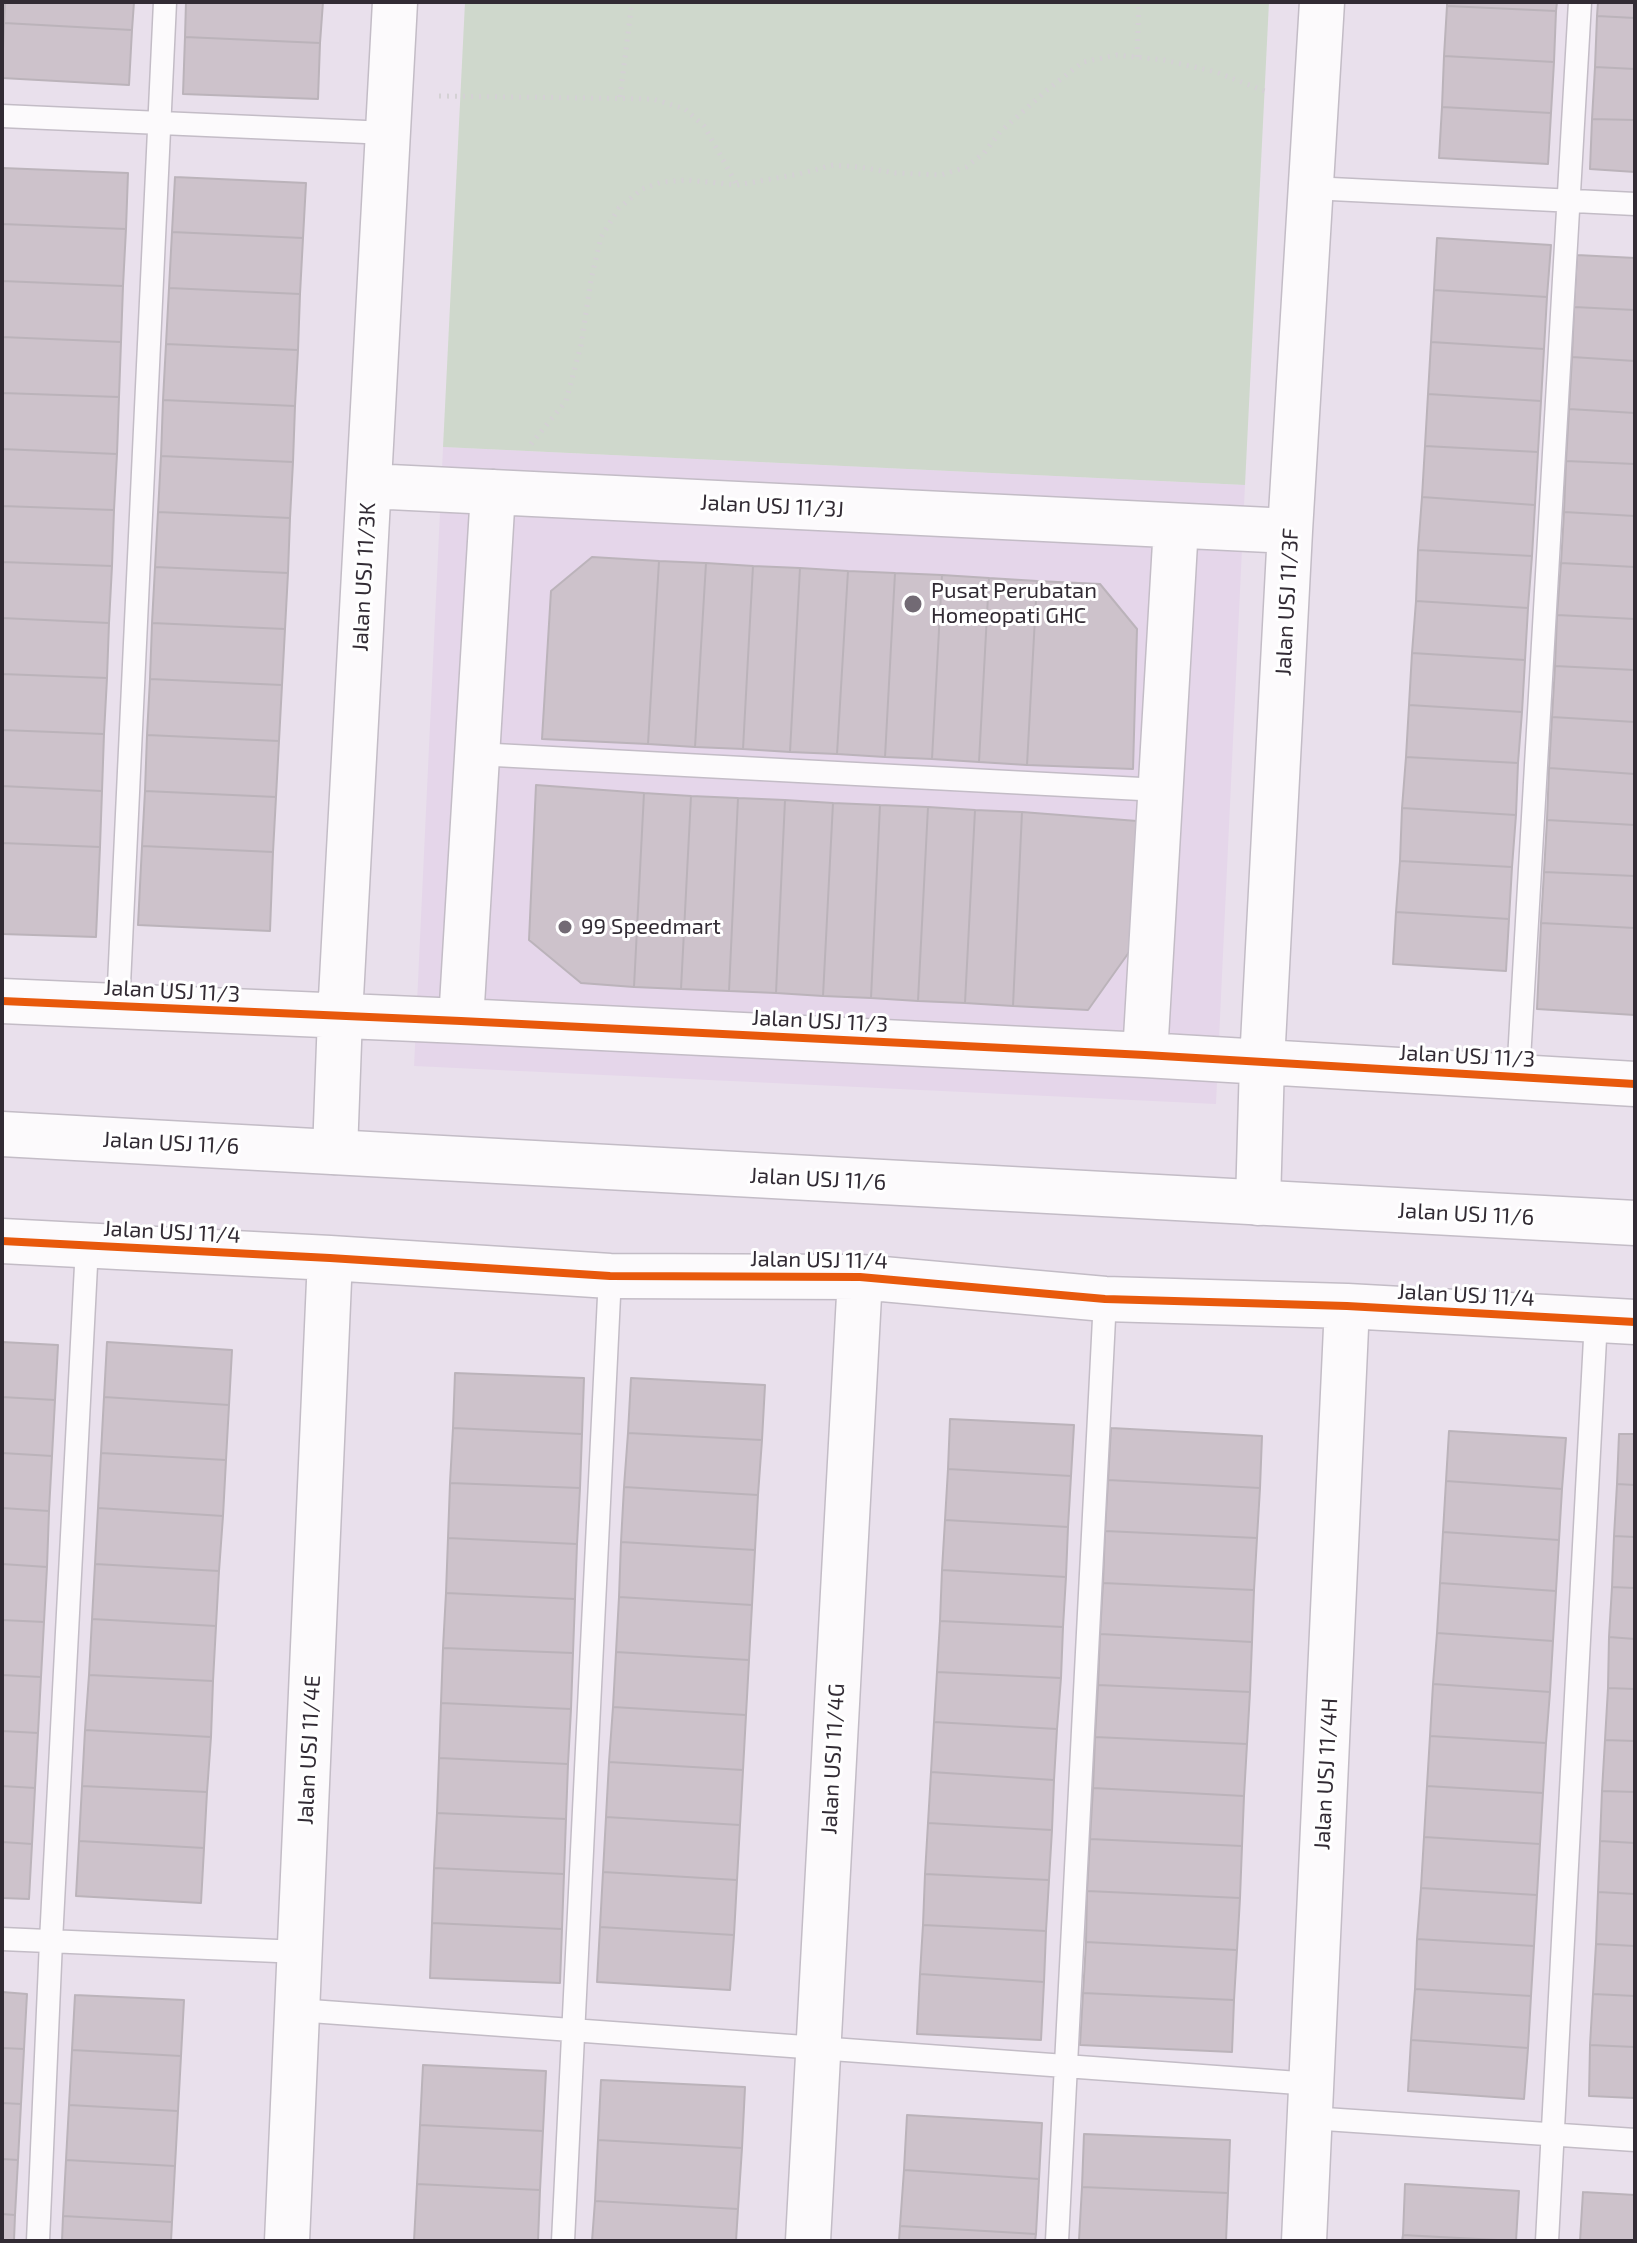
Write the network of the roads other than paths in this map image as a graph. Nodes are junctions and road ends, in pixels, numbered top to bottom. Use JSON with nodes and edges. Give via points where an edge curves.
{"nodes":[{"id":1,"x":165,"y":2,"type":"edge"},
{"id":2,"x":395,"y":2,"type":"edge"},
{"id":3,"x":1322,"y":2,"type":"edge"},
{"id":4,"x":1580,"y":2,"type":"edge"},
{"id":5,"x":389,"y":114,"type":"junction"},
{"id":6,"x":2,"y":116,"type":"edge"},
{"id":7,"x":159,"y":122,"type":"junction"},
{"id":8,"x":1311,"y":188,"type":"junction"},
{"id":9,"x":1570,"y":201,"type":"junction"},
{"id":10,"x":1635,"y":204,"type":"edge"},
{"id":11,"x":369,"y":486,"type":"junction"},
{"id":12,"x":493,"y":492,"type":"junction"},
{"id":13,"x":1176,"y":526,"type":"junction"},
{"id":14,"x":1290,"y":531,"type":"junction"},
{"id":15,"x":476,"y":754,"type":"junction"},
{"id":16,"x":1160,"y":790,"type":"junction"},
{"id":17,"x":2,"y":1001,"type":"edge"},
{"id":18,"x":118,"y":1006,"type":"junction"},
{"id":19,"x":340,"y":1016,"type":"junction"},
{"id":20,"x":461,"y":1021,"type":"junction"},
{"id":21,"x":1145,"y":1055,"type":"junction"},
{"id":22,"x":1262,"y":1062,"type":"junction"},
{"id":23,"x":1518,"y":1077,"type":"junction"},
{"id":24,"x":1635,"y":1084,"type":"edge"},
{"id":25,"x":2,"y":1134,"type":"edge"},
{"id":26,"x":335,"y":1152,"type":"junction"},
{"id":27,"x":1258,"y":1203,"type":"junction"},
{"id":28,"x":1635,"y":1223,"type":"edge"},
{"id":29,"x":2,"y":1241,"type":"edge"},
{"id":30,"x":87,"y":1246,"type":"junction"},
{"id":31,"x":330,"y":1258,"type":"junction"},
{"id":32,"x":610,"y":1276,"type":"junction"},
{"id":33,"x":860,"y":1277,"type":"junction"},
{"id":34,"x":1105,"y":1299,"type":"junction"},
{"id":35,"x":1347,"y":1306,"type":"junction"},
{"id":36,"x":1616,"y":1321,"type":"edge"},
{"id":37,"x":2,"y":1939,"type":"edge"},
{"id":38,"x":51,"y":1941,"type":"junction"},
{"id":39,"x":300,"y":1952,"type":"junction"},
{"id":40,"x":297,"y":2010,"type":"junction"},
{"id":41,"x":575,"y":2030,"type":"junction"},
{"id":42,"x":818,"y":2047,"type":"junction"},
{"id":43,"x":1066,"y":2066,"type":"junction"},
{"id":44,"x":1311,"y":2101,"type":"junction"},
{"id":45,"x":1552,"y":2135,"type":"junction"},
{"id":46,"x":1635,"y":2140,"type":"edge"},
{"id":47,"x":38,"y":2241,"type":"edge"},
{"id":48,"x":287,"y":2241,"type":"edge"},
{"id":49,"x":563,"y":2241,"type":"edge"},
{"id":50,"x":808,"y":2241,"type":"edge"},
{"id":51,"x":1057,"y":2241,"type":"edge"},
{"id":52,"x":1304,"y":2241,"type":"edge"},
{"id":53,"x":1547,"y":2241,"type":"edge"}],
"edges":[{"from":1,"to":7,"type":"lane"},
{"from":2,"to":5,"type":"street","name":"Jalan USJ 11/3K"},
{"from":3,"to":8,"type":"street","name":"Jalan USJ 11/3F"},
{"from":4,"to":9,"type":"lane"},
{"from":5,"to":7,"type":"lane"},
{"from":5,"to":11,"type":"street","name":"Jalan USJ 11/3K"},
{"from":6,"to":7,"type":"lane"},
{"from":7,"to":18,"type":"lane"},
{"from":8,"to":9,"type":"lane"},
{"from":8,"to":14,"type":"street","name":"Jalan USJ 11/3F"},
{"from":9,"to":10,"type":"lane"},
{"from":9,"to":23,"type":"lane"},
{"from":11,"to":12,"type":"street","name":"Jalan USJ 11/3J"},
{"from":11,"to":19,"type":"street","name":"Jalan USJ 11/3K"},
{"from":12,"to":13,"type":"street","name":"Jalan USJ 11/3J"},
{"from":12,"to":15,"type":"street"},
{"from":13,"to":14,"type":"street","name":"Jalan USJ 11/3J"},
{"from":13,"to":16,"type":"street"},
{"from":14,"to":22,"type":"street","name":"Jalan USJ 11/3F"},
{"from":15,"to":16,"type":"lane"},
{"from":15,"to":20,"type":"street"},
{"from":16,"to":21,"type":"street"},
{"from":17,"to":18,"type":"street","name":"Jalan USJ 11/3"},
{"from":18,"to":19,"type":"street","name":"Jalan USJ 11/3"},
{"from":19,"to":20,"type":"street","name":"Jalan USJ 11/3"},
{"from":19,"to":26,"type":"street","name":"Jalan USJ 11/3K"},
{"from":20,"to":21,"type":"street","name":"Jalan USJ 11/3"},
{"from":21,"to":22,"type":"street","name":"Jalan USJ 11/3"},
{"from":22,"to":23,"type":"street","name":"Jalan USJ 11/3"},
{"from":22,"to":27,"type":"street","name":"Jalan USJ 11/3F"},
{"from":23,"to":24,"type":"street","name":"Jalan USJ 11/3"},
{"from":25,"to":26,"type":"street","name":"Jalan USJ 11/6"},
{"from":26,"to":27,"type":"street","name":"Jalan USJ 11/6"},
{"from":27,"to":28,"type":"street","name":"Jalan USJ 11/6"},
{"from":29,"to":30,"type":"street","name":"Jalan USJ 11/4"},
{"from":30,"to":31,"type":"street","name":"Jalan USJ 11/4"},
{"from":30,"to":38,"type":"lane"},
{"from":31,"to":32,"type":"street","name":"Jalan USJ 11/4"},
{"from":31,"to":39,"type":"street","name":"Jalan USJ 11/4E"},
{"from":32,"to":33,"type":"street","name":"Jalan USJ 11/4"},
{"from":32,"to":41,"type":"lane"},
{"from":33,"to":34,"type":"street","name":"Jalan USJ 11/4"},
{"from":33,"to":42,"type":"street","name":"Jalan USJ 11/4G"},
{"from":34,"to":35,"type":"street","name":"Jalan USJ 11/4"},
{"from":34,"to":43,"type":"lane"},
{"from":35,"to":36,"type":"street","name":"Jalan USJ 11/4"},
{"from":35,"to":44,"type":"street","name":"Jalan USJ 11/4H"},
{"from":36,"to":45,"type":"lane"},
{"from":37,"to":38,"type":"lane"},
{"from":38,"to":39,"type":"lane"},
{"from":38,"to":47,"type":"lane"},
{"from":39,"to":40,"type":"street","name":"Jalan USJ 11/4E"},
{"from":40,"to":41,"type":"lane"},
{"from":40,"to":48,"type":"street","name":"Jalan USJ 11/4E"},
{"from":41,"to":42,"type":"lane"},
{"from":41,"to":49,"type":"lane"},
{"from":42,"to":43,"type":"lane"},
{"from":42,"to":50,"type":"street","name":"Jalan USJ 11/4G"},
{"from":43,"to":44,"type":"lane"},
{"from":43,"to":51,"type":"lane"},
{"from":44,"to":45,"type":"lane"},
{"from":44,"to":52,"type":"street","name":"Jalan USJ 11/4H"},
{"from":45,"to":46,"type":"lane"},
{"from":45,"to":53,"type":"lane"}]}
